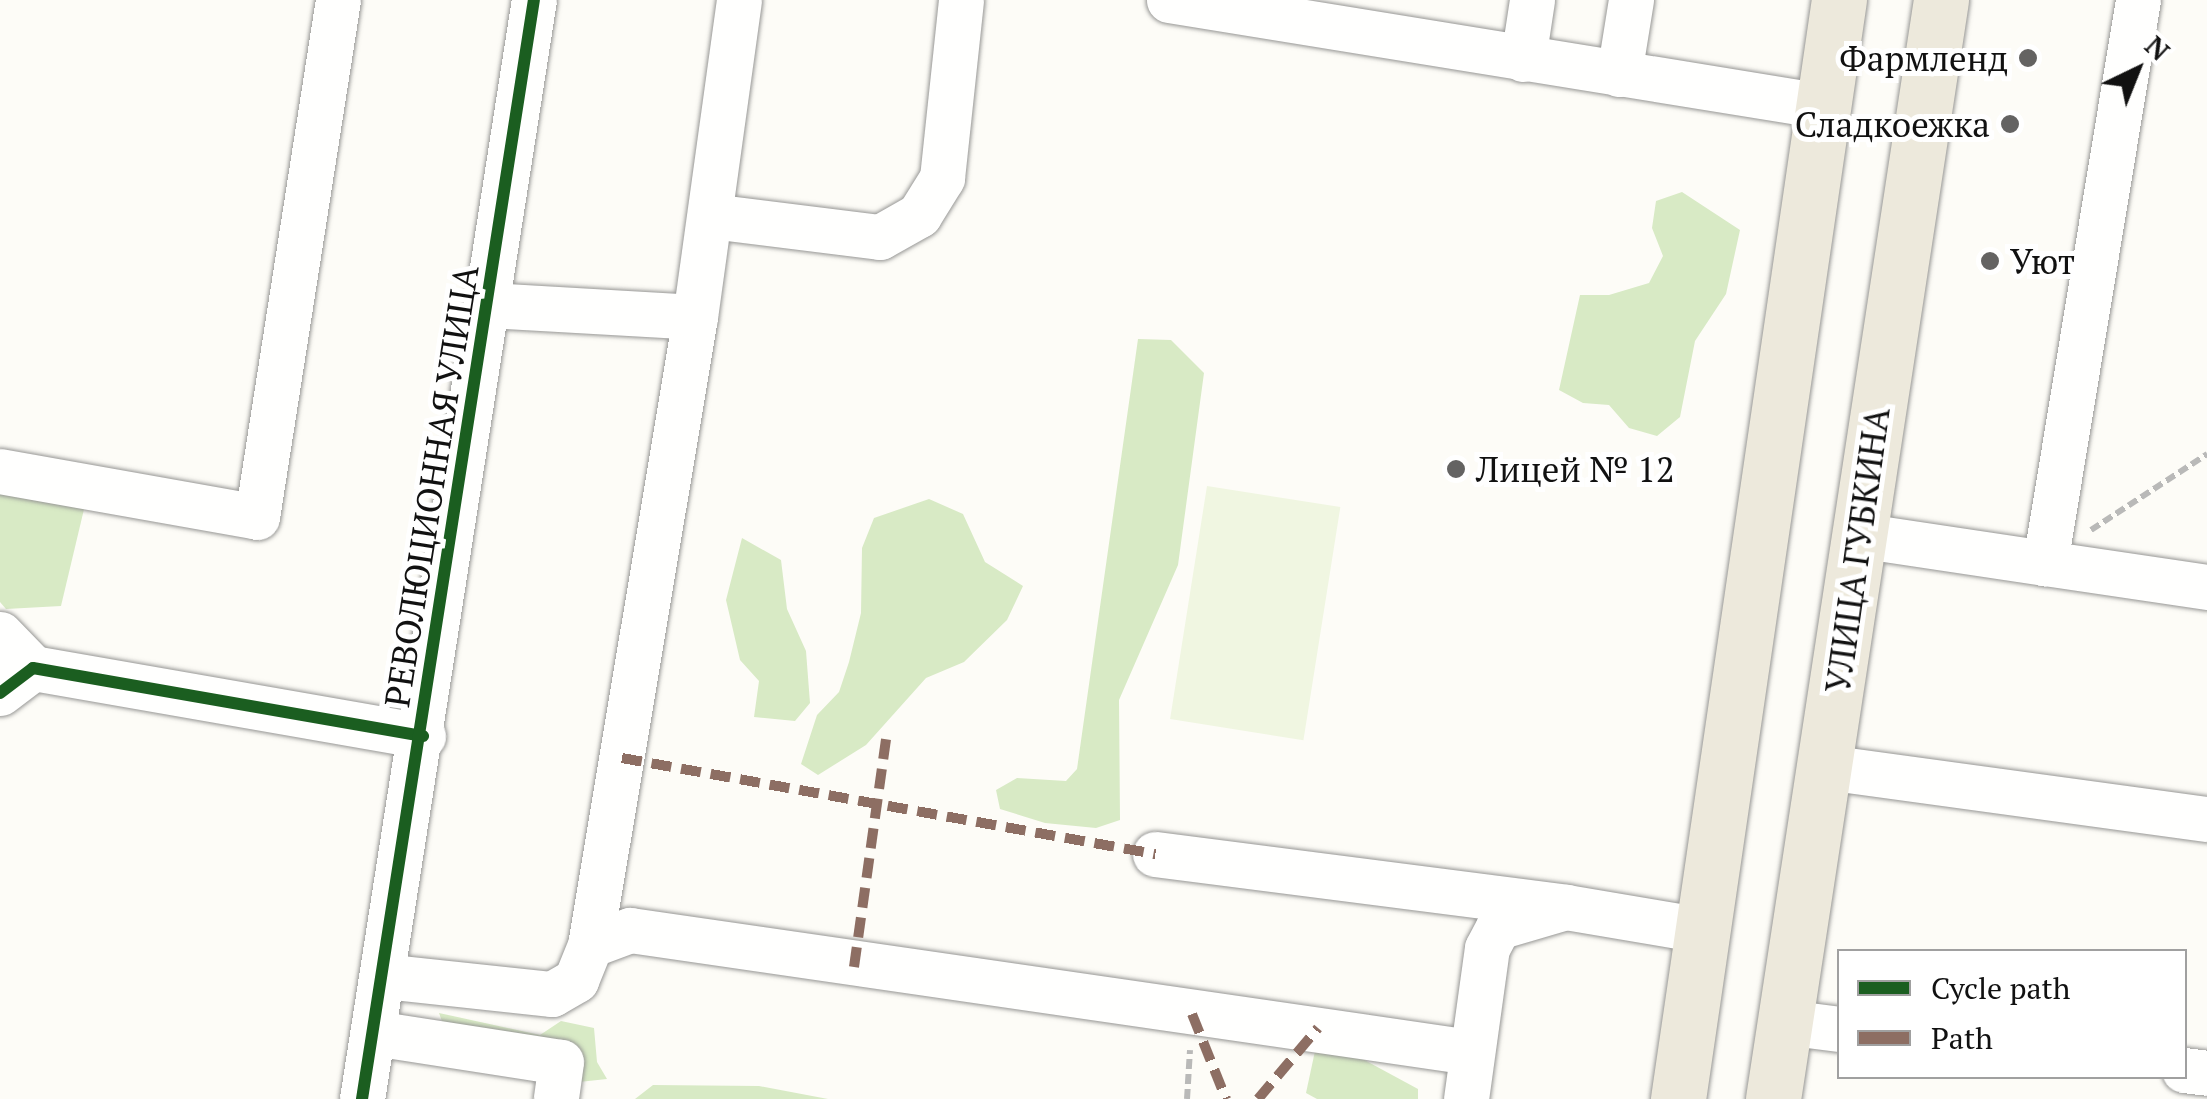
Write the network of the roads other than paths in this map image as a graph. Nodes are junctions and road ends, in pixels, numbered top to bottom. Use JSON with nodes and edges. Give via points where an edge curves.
{"nodes":[{"id":1,"x":338,"y":0,"type":"edge"},
{"id":2,"x":534,"y":0,"type":"edge"},
{"id":3,"x":739,"y":0,"type":"edge"},
{"id":4,"x":961,"y":0,"type":"edge"},
{"id":5,"x":1168,"y":0,"type":"edge"},
{"id":6,"x":1532,"y":0,"type":"edge"},
{"id":7,"x":1632,"y":0,"type":"edge"},
{"id":8,"x":1839,"y":0,"type":"edge"},
{"id":9,"x":1941,"y":0,"type":"edge"},
{"id":10,"x":2138,"y":0,"type":"edge"},
{"id":11,"x":1258,"y":7,"type":"edge"},
{"id":12,"x":1523,"y":59,"type":"junction"},
{"id":13,"x":1619,"y":74,"type":"junction"},
{"id":14,"x":1824,"y":106,"type":"junction"},
{"id":15,"x":711,"y":216,"type":"junction"},
{"id":16,"x":489,"y":305,"type":"junction"},
{"id":17,"x":696,"y":317,"type":"junction"},
{"id":18,"x":0,"y":471,"type":"edge"},
{"id":19,"x":1858,"y":535,"type":"junction"},
{"id":20,"x":2044,"y":562,"type":"junction"},
{"id":21,"x":2207,"y":587,"type":"edge"},
{"id":22,"x":0,"y":634,"type":"edge"},
{"id":23,"x":17,"y":680,"type":"edge"},
{"id":24,"x":423,"y":736,"type":"junction"},
{"id":25,"x":1826,"y":767,"type":"junction"},
{"id":26,"x":2207,"y":820,"type":"edge"},
{"id":27,"x":1155,"y":854,"type":"dead end"},
{"id":28,"x":1566,"y":907,"type":"junction"},
{"id":29,"x":1702,"y":930,"type":"junction"},
{"id":30,"x":590,"y":945,"type":"junction"},
{"id":31,"x":383,"y":976,"type":"junction"},
{"id":32,"x":1785,"y":1022,"type":"junction"},
{"id":33,"x":1837,"y":1029,"type":"edge"},
{"id":34,"x":374,"y":1033,"type":"junction"},
{"id":35,"x":1470,"y":1052,"type":"junction"},
{"id":36,"x":362,"y":1099,"type":"edge"},
{"id":37,"x":556,"y":1099,"type":"edge"},
{"id":38,"x":1466,"y":1099,"type":"edge"},
{"id":39,"x":1678,"y":1099,"type":"edge"},
{"id":40,"x":1773,"y":1099,"type":"edge"}],
"edges":[{"from":1,"to":18,"type":"street","via":[[257,518]]},
{"from":2,"to":16,"type":"street","name":"РЕВОЛЮЦИОННАЯ УЛИЦА"},
{"from":3,"to":15,"type":"street"},
{"from":4,"to":15,"type":"street","via":[[942,178],[919,215],[880,237]]},
{"from":5,"to":11,"type":"street"},
{"from":6,"to":12,"type":"street"},
{"from":7,"to":13,"type":"street"},
{"from":8,"to":14,"type":"main road"},
{"from":9,"to":19,"type":"main road","name":"УЛИЦА ГУБКИНА"},
{"from":10,"to":20,"type":"street"},
{"from":11,"to":12,"type":"street"},
{"from":12,"to":13,"type":"street"},
{"from":13,"to":14,"type":"street"},
{"from":14,"to":29,"type":"main road"},
{"from":15,"to":17,"type":"street"},
{"from":16,"to":17,"type":"street"},
{"from":16,"to":24,"type":"street","name":"РЕВОЛЮЦИОННАЯ УЛИЦА"},
{"from":17,"to":30,"type":"street"},
{"from":19,"to":20,"type":"street"},
{"from":19,"to":25,"type":"main road","name":"УЛИЦА ГУБКИНА"},
{"from":20,"to":21,"type":"street"},
{"from":22,"to":23,"type":"street"},
{"from":23,"to":24,"type":"street"},
{"from":24,"to":31,"type":"street","name":"РЕВОЛЮЦИОННАЯ УЛИЦА"},
{"from":25,"to":26,"type":"street"},
{"from":25,"to":32,"type":"main road","name":"УЛИЦА ГУБКИНА"},
{"from":27,"to":28,"type":"street"},
{"from":28,"to":29,"type":"street"},
{"from":28,"to":35,"type":"street","via":[[1498,927],[1486,948]]},
{"from":29,"to":39,"type":"main road"},
{"from":30,"to":31,"type":"street","via":[[576,980],[552,994]]},
{"from":30,"to":35,"type":"street","via":[[630,930]]},
{"from":31,"to":34,"type":"street","name":"РЕВОЛЮЦИОННАЯ УЛИЦА"},
{"from":32,"to":33,"type":"street"},
{"from":32,"to":40,"type":"main road","name":"УЛИЦА ГУБКИНА"},
{"from":34,"to":36,"type":"street","name":"РЕВОЛЮЦИОННАЯ УЛИЦА"},
{"from":34,"to":37,"type":"street","via":[[561,1062]]},
{"from":35,"to":38,"type":"street"}]}
